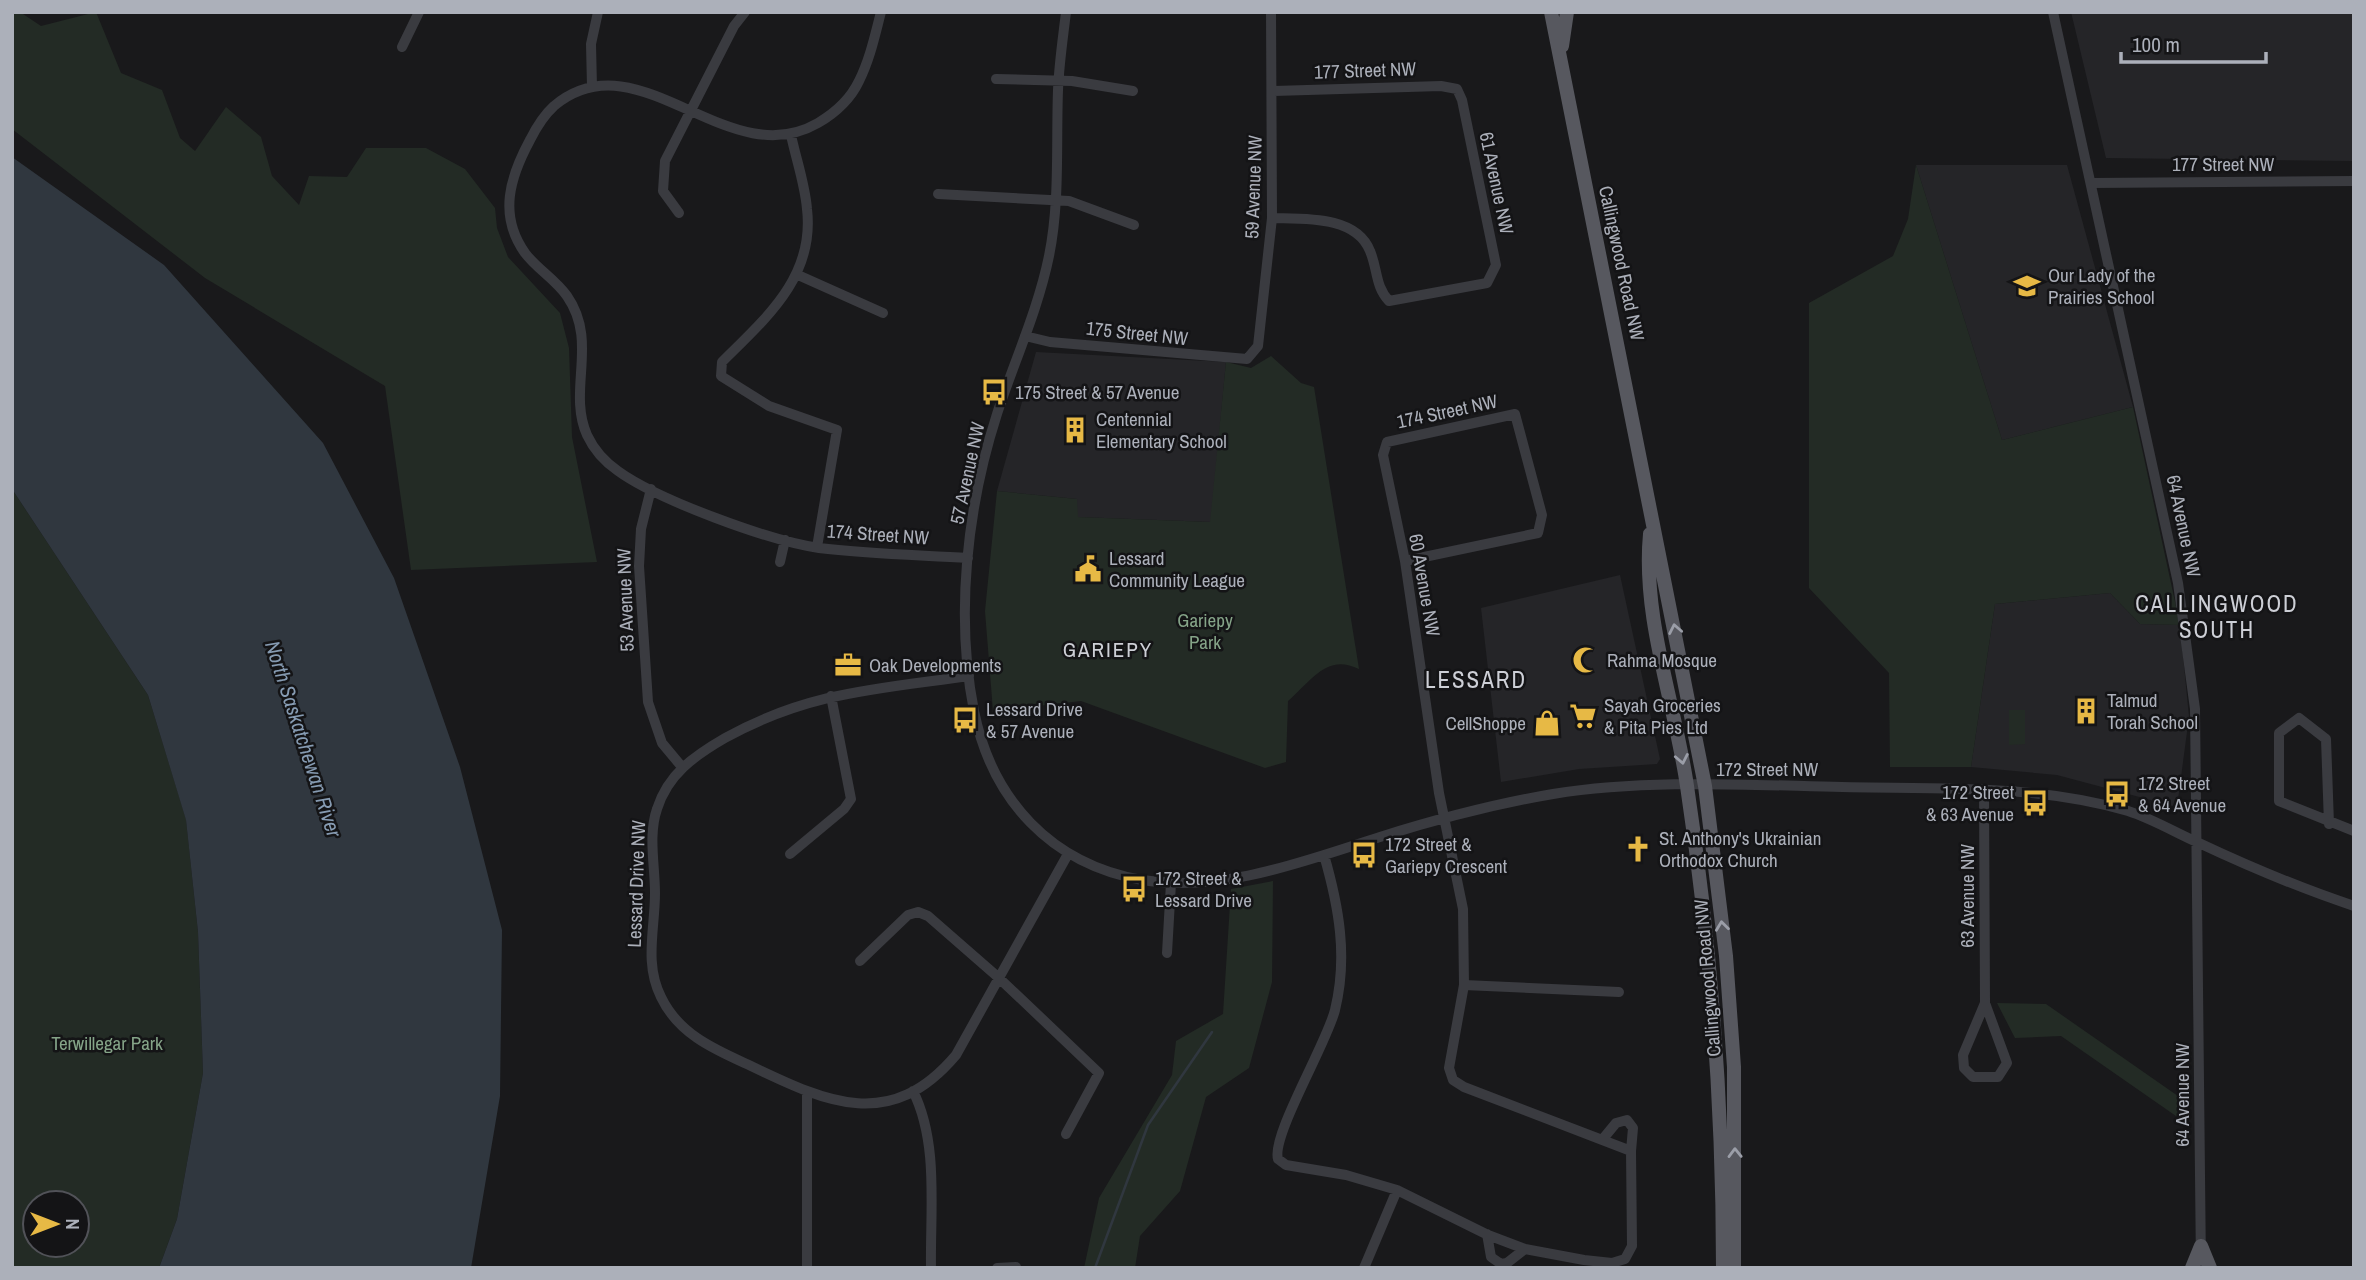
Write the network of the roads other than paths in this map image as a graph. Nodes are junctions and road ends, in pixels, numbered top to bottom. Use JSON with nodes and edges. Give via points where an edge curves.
{"nodes":[{"id":1,"x":419,"y":12,"type":"edge"},
{"id":2,"x":597,"y":12,"type":"edge"},
{"id":3,"x":745,"y":12,"type":"edge"},
{"id":4,"x":881,"y":12,"type":"edge"},
{"id":5,"x":1066,"y":12,"type":"edge"},
{"id":6,"x":1272,"y":12,"type":"edge"},
{"id":7,"x":1551,"y":12,"type":"edge"},
{"id":8,"x":1567,"y":12,"type":"edge"},
{"id":9,"x":2053,"y":12,"type":"edge"},
{"id":10,"x":402,"y":47,"type":"dead end"},
{"id":11,"x":1560,"y":57,"type":"junction"},
{"id":12,"x":996,"y":79,"type":"dead end"},
{"id":13,"x":1058,"y":80,"type":"junction"},
{"id":14,"x":592,"y":86,"type":"junction"},
{"id":15,"x":1457,"y":89,"type":"joint"},
{"id":16,"x":1133,"y":91,"type":"dead end"},
{"id":17,"x":1274,"y":91,"type":"junction"},
{"id":18,"x":689,"y":111,"type":"junction"},
{"id":19,"x":791,"y":135,"type":"junction"},
{"id":20,"x":2354,"y":181,"type":"edge"},
{"id":21,"x":2092,"y":183,"type":"junction"},
{"id":22,"x":938,"y":194,"type":"dead end"},
{"id":23,"x":1055,"y":200,"type":"junction"},
{"id":24,"x":679,"y":213,"type":"dead end"},
{"id":25,"x":1272,"y":218,"type":"junction"},
{"id":26,"x":1134,"y":225,"type":"dead end"},
{"id":27,"x":798,"y":275,"type":"junction"},
{"id":28,"x":883,"y":313,"type":"dead end"},
{"id":29,"x":1024,"y":336,"type":"junction"},
{"id":30,"x":1247,"y":359,"type":"joint"},
{"id":31,"x":1387,"y":442,"type":"joint"},
{"id":32,"x":651,"y":489,"type":"junction"},
{"id":33,"x":1651,"y":523,"type":"junction"},
{"id":34,"x":785,"y":540,"type":"junction"},
{"id":35,"x":817,"y":547,"type":"junction"},
{"id":36,"x":968,"y":558,"type":"junction"},
{"id":37,"x":1405,"y":561,"type":"junction"},
{"id":38,"x":780,"y":562,"type":"dead end"},
{"id":39,"x":969,"y":676,"type":"junction"},
{"id":40,"x":831,"y":696,"type":"junction"},
{"id":41,"x":988,"y":760,"type":"joint"},
{"id":42,"x":682,"y":767,"type":"junction"},
{"id":43,"x":1687,"y":786,"type":"junction"},
{"id":44,"x":1705,"y":786,"type":"junction"},
{"id":45,"x":1984,"y":789,"type":"junction"},
{"id":46,"x":1445,"y":818,"type":"junction"},
{"id":47,"x":2329,"y":824,"type":"junction"},
{"id":48,"x":2354,"y":831,"type":"edge"},
{"id":49,"x":2198,"y":843,"type":"junction"},
{"id":50,"x":790,"y":854,"type":"dead end"},
{"id":51,"x":1068,"y":854,"type":"junction"},
{"id":52,"x":1324,"y":855,"type":"junction"},
{"id":53,"x":1171,"y":883,"type":"junction"},
{"id":54,"x":2354,"y":906,"type":"edge"},
{"id":55,"x":1167,"y":953,"type":"dead end"},
{"id":56,"x":860,"y":961,"type":"dead end"},
{"id":57,"x":999,"y":978,"type":"junction"},
{"id":58,"x":1464,"y":985,"type":"junction"},
{"id":59,"x":1619,"y":992,"type":"dead end"},
{"id":60,"x":1985,"y":1003,"type":"junction"},
{"id":61,"x":913,"y":1091,"type":"junction"},
{"id":62,"x":807,"y":1093,"type":"junction"},
{"id":63,"x":1066,"y":1134,"type":"dead end"},
{"id":64,"x":1602,"y":1140,"type":"junction"},
{"id":65,"x":1631,"y":1151,"type":"junction"},
{"id":66,"x":1397,"y":1190,"type":"junction"},
{"id":67,"x":1737,"y":1221,"type":"junction"},
{"id":68,"x":1487,"y":1234,"type":"junction"},
{"id":69,"x":2201,"y":1246,"type":"junction"},
{"id":70,"x":1525,"y":1249,"type":"junction"},
{"id":71,"x":1016,"y":1267,"type":"edge"},
{"id":72,"x":807,"y":1268,"type":"edge"},
{"id":73,"x":931,"y":1268,"type":"edge"},
{"id":74,"x":997,"y":1268,"type":"edge"},
{"id":75,"x":1364,"y":1268,"type":"edge"},
{"id":76,"x":1723,"y":1268,"type":"edge"},
{"id":77,"x":1734,"y":1268,"type":"edge"},
{"id":78,"x":1744,"y":1268,"type":"edge"},
{"id":79,"x":2192,"y":1268,"type":"edge"},
{"id":80,"x":2201,"y":1268,"type":"edge"},
{"id":81,"x":2210,"y":1268,"type":"edge"}],
"edges":[{"from":1,"to":10,"type":"street"},
{"from":2,"to":14,"type":"street","via":[[591,44]]},
{"from":3,"to":18,"type":"street"},
{"from":4,"to":19,"type":"street","via":[[866,65],[852,93],[821,122]]},
{"from":5,"to":13,"type":"street","name":"57 Avenue NW"},
{"from":6,"to":17,"type":"street","name":"59 Avenue NW"},
{"from":7,"to":11,"type":"main road","name":"Callingwood Road NW"},
{"from":8,"to":11,"type":"main road"},
{"from":9,"to":21,"type":"street","name":"64 Avenue NW"},
{"from":11,"to":33,"type":"main road","name":"Callingwood Road NW"},
{"from":12,"to":13,"type":"street"},
{"from":13,"to":16,"type":"street"},
{"from":13,"to":23,"type":"street","name":"57 Avenue NW"},
{"from":14,"to":18,"type":"street","via":[[640,90]]},
{"from":14,"to":32,"type":"street","via":[[559,102],[541,120],[511,180],[510,217],[526,253],[560,288],[578,318],[584,355],[580,406],[587,435],[609,464]]},
{"from":15,"to":17,"type":"street","name":"177 Street NW"},
{"from":15,"to":25,"type":"street","name":"61 Avenue NW","via":[[1496,265],[1487,283],[1389,301],[1379,290],[1370,250],[1355,233],[1322,219]]},
{"from":17,"to":25,"type":"street","name":"59 Avenue NW"},
{"from":18,"to":19,"type":"street","via":[[746,134]]},
{"from":18,"to":24,"type":"street","via":[[662,171],[665,196]]},
{"from":19,"to":27,"type":"street","via":[[807,209],[807,247]]},
{"from":20,"to":21,"type":"street","name":"177 Street NW"},
{"from":21,"to":49,"type":"street","name":"64 Avenue NW","via":[[2178,583],[2195,709]]},
{"from":22,"to":23,"type":"street"},
{"from":23,"to":26,"type":"street","via":[[1078,203]]},
{"from":23,"to":29,"type":"street","name":"57 Avenue NW","via":[[1048,261]]},
{"from":25,"to":30,"type":"street","name":"59 Avenue NW","via":[[1258,346]]},
{"from":27,"to":28,"type":"street"},
{"from":27,"to":35,"type":"street","via":[[779,305],[722,362],[722,376],[769,406],[838,430]]},
{"from":29,"to":30,"type":"street","name":"175 Street NW"},
{"from":29,"to":36,"type":"street","name":"57 Avenue NW","via":[[987,449]]},
{"from":31,"to":37,"type":"street","name":"60 Avenue NW","via":[[1383,455]]},
{"from":31,"to":37,"type":"street","name":"174 Street NW","via":[[1515,414],[1542,515],[1538,533]]},
{"from":32,"to":34,"type":"street","name":"174 Street NW"},
{"from":32,"to":42,"type":"street","name":"53 Avenue NW","via":[[641,529],[639,566],[648,702],[657,732]]},
{"from":33,"to":43,"type":"main road","name":"Callingwood Road NW","one_way":true,"via":[[1646,573]]},
{"from":44,"to":33,"type":"main road","name":"Callingwood Road NW","one_way":true},
{"from":34,"to":35,"type":"street","name":"174 Street NW"},
{"from":34,"to":38,"type":"street"},
{"from":35,"to":36,"type":"street","name":"174 Street NW"},
{"from":36,"to":39,"type":"street","name":"57 Avenue NW"},
{"from":37,"to":46,"type":"street","name":"60 Avenue NW"},
{"from":39,"to":40,"type":"street","name":"Lessard Drive NW"},
{"from":39,"to":41,"type":"street","name":"57 Avenue NW"},
{"from":40,"to":42,"type":"street","name":"Lessard Drive NW","via":[[770,715]]},
{"from":40,"to":50,"type":"street","via":[[851,799]]},
{"from":41,"to":51,"type":"street","name":"172 Street NW","via":[[1020,813]]},
{"from":42,"to":62,"type":"street","name":"Lessard Drive NW","via":[[662,796],[654,827],[651,951],[658,990],[679,1024],[704,1044]]},
{"from":43,"to":44,"type":"street","name":"172 Street NW"},
{"from":43,"to":46,"type":"street","name":"172 Street NW","via":[[1586,790]]},
{"from":43,"to":76,"type":"main road","name":"Callingwood Road NW","via":[[1710,973],[1722,1149]]},
{"from":44,"to":45,"type":"street","name":"172 Street NW"},
{"from":67,"to":44,"type":"main road","name":"Callingwood Road NW","one_way":true,"via":[[1728,984]]},
{"from":45,"to":49,"type":"street","name":"172 Street NW","via":[[2069,796],[2134,813]]},
{"from":45,"to":60,"type":"street","name":"63 Avenue NW"},
{"from":46,"to":52,"type":"street","name":"172 Street NW"},
{"from":46,"to":58,"type":"street","name":"60 Avenue NW","via":[[1463,909]]},
{"from":47,"to":47,"type":"street","via":[[2279,801],[2279,733],[2300,718],[2326,739]]},
{"from":47,"to":48,"type":"street"},
{"from":49,"to":54,"type":"street","name":"172 Street NW","via":[[2293,886]]},
{"from":49,"to":69,"type":"street","name":"64 Avenue NW"},
{"from":51,"to":53,"type":"street","name":"172 Street NW","via":[[1106,871]]},
{"from":51,"to":57,"type":"street","name":"Lessard Drive NW"},
{"from":52,"to":53,"type":"street","name":"172 Street NW","via":[[1247,876]]},
{"from":52,"to":66,"type":"street","via":[[1340,920],[1339,991],[1326,1038],[1280,1134],[1276,1153],[1286,1165],[1338,1173]]},
{"from":53,"to":55,"type":"street"},
{"from":56,"to":57,"type":"street","via":[[908,915],[918,912]]},
{"from":57,"to":61,"type":"street","name":"Lessard Drive NW","via":[[956,1055],[940,1073]]},
{"from":57,"to":63,"type":"street","via":[[1099,1073]]},
{"from":58,"to":59,"type":"street"},
{"from":58,"to":64,"type":"street","name":"60 Avenue NW","via":[[1449,1068],[1453,1080]]},
{"from":60,"to":60,"type":"street","name":"63 Avenue NW","via":[[1964,1055],[1964,1068],[1973,1077],[1998,1077],[2007,1063]]},
{"from":61,"to":62,"type":"street","name":"Lessard Drive NW","via":[[861,1104]]},
{"from":61,"to":73,"type":"street","via":[[928,1136]]},
{"from":62,"to":72,"type":"street"},
{"from":64,"to":65,"type":"street","name":"60 Avenue NW"},
{"from":64,"to":65,"type":"street","via":[[1616,1123],[1628,1121],[1633,1128]]},
{"from":65,"to":70,"type":"street","via":[[1632,1246],[1626,1259],[1612,1263]]},
{"from":66,"to":68,"type":"street"},
{"from":66,"to":75,"type":"street"},
{"from":67,"to":77,"type":"main road","name":"Callingwood Road NW"},
{"from":67,"to":78,"type":"main road"},
{"from":68,"to":70,"type":"street"},
{"from":68,"to":70,"type":"street","via":[[1491,1256],[1501,1264]]},
{"from":69,"to":79,"type":"main road"},
{"from":69,"to":80,"type":"street","name":"64 Avenue NW"},
{"from":69,"to":81,"type":"main road"},
{"from":71,"to":74,"type":"street"}]}
